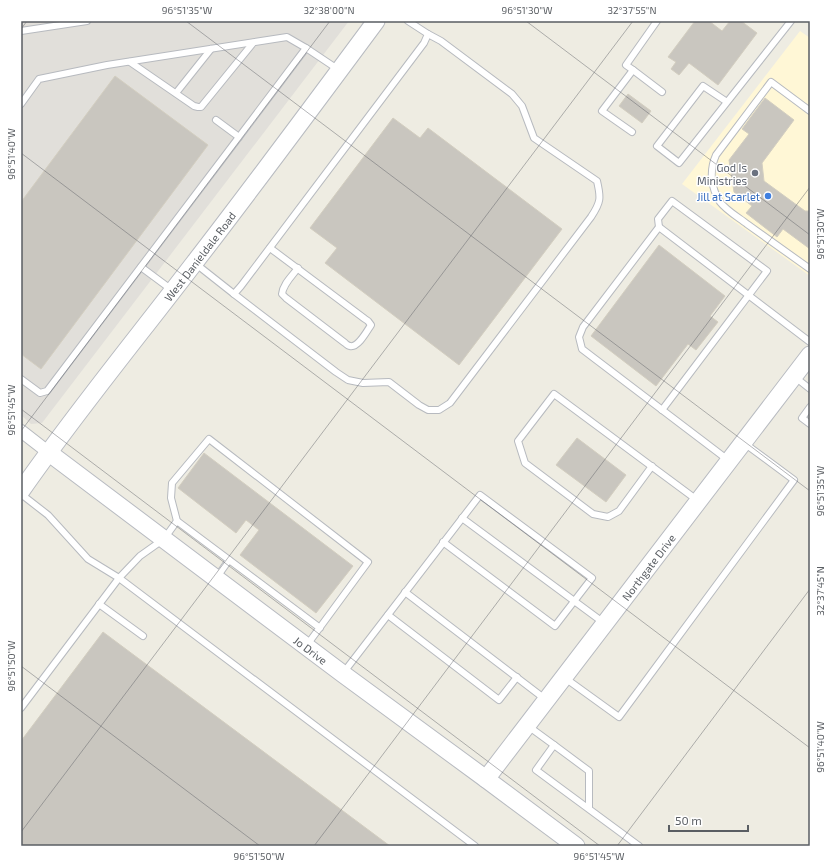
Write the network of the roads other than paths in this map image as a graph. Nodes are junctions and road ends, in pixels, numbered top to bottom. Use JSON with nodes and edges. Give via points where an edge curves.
{"nodes":[{"id":1,"x":87,"y":21,"type":"edge"},
{"id":2,"x":376,"y":21,"type":"edge"},
{"id":3,"x":408,"y":21,"type":"edge"},
{"id":4,"x":658,"y":21,"type":"edge"},
{"id":5,"x":791,"y":21,"type":"edge"},
{"id":6,"x":21,"y":31,"type":"edge"},
{"id":7,"x":428,"y":34,"type":"junction"},
{"id":8,"x":253,"y":43,"type":"junction"},
{"id":9,"x":306,"y":48,"type":"junction"},
{"id":10,"x":211,"y":49,"type":"junction"},
{"id":11,"x":130,"y":62,"type":"junction"},
{"id":12,"x":339,"y":70,"type":"junction"},
{"id":13,"x":633,"y":70,"type":"junction"},
{"id":14,"x":662,"y":92,"type":"dead end"},
{"id":15,"x":176,"y":94,"type":"junction"},
{"id":16,"x":727,"y":102,"type":"junction"},
{"id":17,"x":21,"y":104,"type":"edge"},
{"id":18,"x":810,"y":111,"type":"edge"},
{"id":19,"x":216,"y":120,"type":"dead end"},
{"id":20,"x":632,"y":132,"type":"dead end"},
{"id":21,"x":239,"y":137,"type":"junction"},
{"id":22,"x":659,"y":227,"type":"junction"},
{"id":23,"x":270,"y":248,"type":"junction"},
{"id":24,"x":194,"y":263,"type":"junction"},
{"id":25,"x":141,"y":267,"type":"junction"},
{"id":26,"x":298,"y":268,"type":"junction"},
{"id":27,"x":810,"y":269,"type":"edge"},
{"id":28,"x":173,"y":290,"type":"junction"},
{"id":29,"x":234,"y":294,"type":"junction"},
{"id":30,"x":749,"y":296,"type":"junction"},
{"id":31,"x":810,"y":342,"type":"edge"},
{"id":32,"x":810,"y":355,"type":"edge"},
{"id":33,"x":794,"y":376,"type":"junction"},
{"id":34,"x":21,"y":379,"type":"edge"},
{"id":35,"x":810,"y":388,"type":"edge"},
{"id":36,"x":810,"y":407,"type":"edge"},
{"id":37,"x":662,"y":410,"type":"junction"},
{"id":38,"x":810,"y":424,"type":"edge"},
{"id":39,"x":21,"y":431,"type":"edge"},
{"id":40,"x":743,"y":442,"type":"junction"},
{"id":41,"x":48,"y":452,"type":"junction"},
{"id":42,"x":729,"y":461,"type":"junction"},
{"id":43,"x":652,"y":466,"type":"junction"},
{"id":44,"x":21,"y":491,"type":"edge"},
{"id":45,"x":21,"y":494,"type":"edge"},
{"id":46,"x":699,"y":501,"type":"junction"},
{"id":47,"x":462,"y":518,"type":"junction"},
{"id":48,"x":177,"y":521,"type":"junction"},
{"id":49,"x":164,"y":539,"type":"junction"},
{"id":50,"x":443,"y":542,"type":"junction"},
{"id":51,"x":229,"y":560,"type":"junction"},
{"id":52,"x":119,"y":578,"type":"junction"},
{"id":53,"x":216,"y":578,"type":"junction"},
{"id":54,"x":405,"y":592,"type":"junction"},
{"id":55,"x":575,"y":601,"type":"junction"},
{"id":56,"x":99,"y":604,"type":"junction"},
{"id":57,"x":388,"y":615,"type":"junction"},
{"id":58,"x":605,"y":623,"type":"junction"},
{"id":59,"x":320,"y":628,"type":"junction"},
{"id":60,"x":143,"y":636,"type":"dead end"},
{"id":61,"x":306,"y":646,"type":"junction"},
{"id":62,"x":343,"y":674,"type":"junction"},
{"id":63,"x":517,"y":677,"type":"junction"},
{"id":64,"x":564,"y":677,"type":"junction"},
{"id":65,"x":547,"y":700,"type":"junction"},
{"id":66,"x":21,"y":708,"type":"edge"},
{"id":67,"x":527,"y":725,"type":"junction"},
{"id":68,"x":554,"y":745,"type":"junction"},
{"id":69,"x":486,"y":779,"type":"junction"},
{"id":70,"x":589,"y":809,"type":"junction"},
{"id":71,"x":475,"y":846,"type":"edge"},
{"id":72,"x":576,"y":846,"type":"edge"},
{"id":73,"x":639,"y":846,"type":"edge"}],
"edges":[{"from":1,"to":6,"type":"lane"},
{"from":2,"to":12,"type":"street","name":"West Danieldale Road"},
{"from":3,"to":7,"type":"lane"},
{"from":4,"to":13,"type":"lane","via":[[626,65]]},
{"from":5,"to":16,"type":"lane"},
{"from":7,"to":23,"type":"lane","via":[[424,43]]},
{"from":7,"to":29,"type":"lane","via":[[512,94],[522,106],[534,138],[597,181],[600,194],[598,206],[591,217],[450,403],[439,410],[428,410],[389,382],[363,383],[348,380]]},
{"from":8,"to":9,"type":"lane","via":[[287,37]]},
{"from":8,"to":10,"type":"lane"},
{"from":8,"to":15,"type":"lane","via":[[201,107],[194,106]]},
{"from":9,"to":12,"type":"lane"},
{"from":9,"to":21,"type":"lane"},
{"from":10,"to":11,"type":"lane"},
{"from":10,"to":15,"type":"lane"},
{"from":11,"to":15,"type":"lane"},
{"from":11,"to":17,"type":"lane","via":[[39,79]]},
{"from":12,"to":24,"type":"street","name":"West Danieldale Road"},
{"from":13,"to":14,"type":"lane"},
{"from":13,"to":20,"type":"lane","via":[[602,111]]},
{"from":16,"to":16,"type":"lane","via":[[679,163],[657,146],[703,86]]},
{"from":18,"to":27,"type":"lane","via":[[771,82],[716,155],[711,176],[722,204]]},
{"from":19,"to":21,"type":"lane"},
{"from":21,"to":25,"type":"lane"},
{"from":22,"to":30,"type":"lane"},
{"from":22,"to":30,"type":"lane","via":[[658,219],[672,201],[767,271]]},
{"from":22,"to":37,"type":"lane","via":[[583,327],[579,337],[582,348]]},
{"from":23,"to":26,"type":"lane"},
{"from":23,"to":29,"type":"lane"},
{"from":24,"to":28,"type":"street","name":"West Danieldale Road"},
{"from":24,"to":29,"type":"lane"},
{"from":25,"to":28,"type":"lane"},
{"from":25,"to":34,"type":"lane","via":[[47,391],[40,393]]},
{"from":26,"to":26,"type":"lane","via":[[368,321],[371,326],[357,344],[350,346],[344,343],[282,294]]},
{"from":28,"to":41,"type":"street","name":"West Danieldale Road"},
{"from":30,"to":31,"type":"lane"},
{"from":30,"to":37,"type":"lane"},
{"from":32,"to":33,"type":"street","name":"Northgate Drive"},
{"from":33,"to":35,"type":"lane"},
{"from":33,"to":40,"type":"street","name":"Northgate Drive"},
{"from":36,"to":38,"type":"lane","via":[[802,418]]},
{"from":37,"to":42,"type":"lane"},
{"from":39,"to":41,"type":"street"},
{"from":40,"to":42,"type":"street","name":"Northgate Drive"},
{"from":40,"to":64,"type":"lane","via":[[794,480],[619,717]]},
{"from":41,"to":44,"type":"street","name":"West Danieldale Road"},
{"from":41,"to":49,"type":"street","name":"Jo Drive"},
{"from":42,"to":46,"type":"street","name":"Northgate Drive"},
{"from":43,"to":43,"type":"lane","via":[[554,394],[518,441],[525,462],[593,514],[608,517],[619,511]]},
{"from":43,"to":46,"type":"lane"},
{"from":45,"to":52,"type":"lane","via":[[48,516],[88,560]]},
{"from":46,"to":58,"type":"street","name":"Northgate Drive"},
{"from":47,"to":50,"type":"lane"},
{"from":47,"to":55,"type":"lane"},
{"from":47,"to":55,"type":"lane","via":[[480,495],[592,578]]},
{"from":48,"to":49,"type":"lane"},
{"from":48,"to":51,"type":"lane"},
{"from":48,"to":59,"type":"lane","via":[[171,498],[172,482],[209,439],[368,562]]},
{"from":49,"to":52,"type":"lane","via":[[140,556]]},
{"from":49,"to":53,"type":"street","name":"Jo Drive"},
{"from":50,"to":54,"type":"lane"},
{"from":50,"to":55,"type":"lane","via":[[556,626]]},
{"from":51,"to":53,"type":"lane"},
{"from":51,"to":59,"type":"lane"},
{"from":52,"to":56,"type":"lane"},
{"from":52,"to":71,"type":"lane"},
{"from":53,"to":61,"type":"street","name":"Jo Drive"},
{"from":54,"to":57,"type":"lane"},
{"from":54,"to":63,"type":"lane"},
{"from":55,"to":58,"type":"lane"},
{"from":56,"to":60,"type":"lane"},
{"from":56,"to":66,"type":"lane"},
{"from":57,"to":62,"type":"lane"},
{"from":57,"to":63,"type":"lane","via":[[499,700]]},
{"from":58,"to":64,"type":"street","name":"Northgate Drive"},
{"from":59,"to":61,"type":"lane"},
{"from":61,"to":62,"type":"street","name":"Jo Drive"},
{"from":62,"to":69,"type":"street","name":"Jo Drive"},
{"from":63,"to":65,"type":"lane"},
{"from":64,"to":65,"type":"street","name":"Northgate Drive"},
{"from":65,"to":67,"type":"street","name":"Northgate Drive"},
{"from":67,"to":68,"type":"lane"},
{"from":67,"to":69,"type":"street","name":"Northgate Drive"},
{"from":68,"to":70,"type":"lane","via":[[589,771]]},
{"from":68,"to":70,"type":"lane","via":[[536,770]]},
{"from":69,"to":72,"type":"street","name":"Jo Drive"},
{"from":70,"to":73,"type":"lane"}]}
